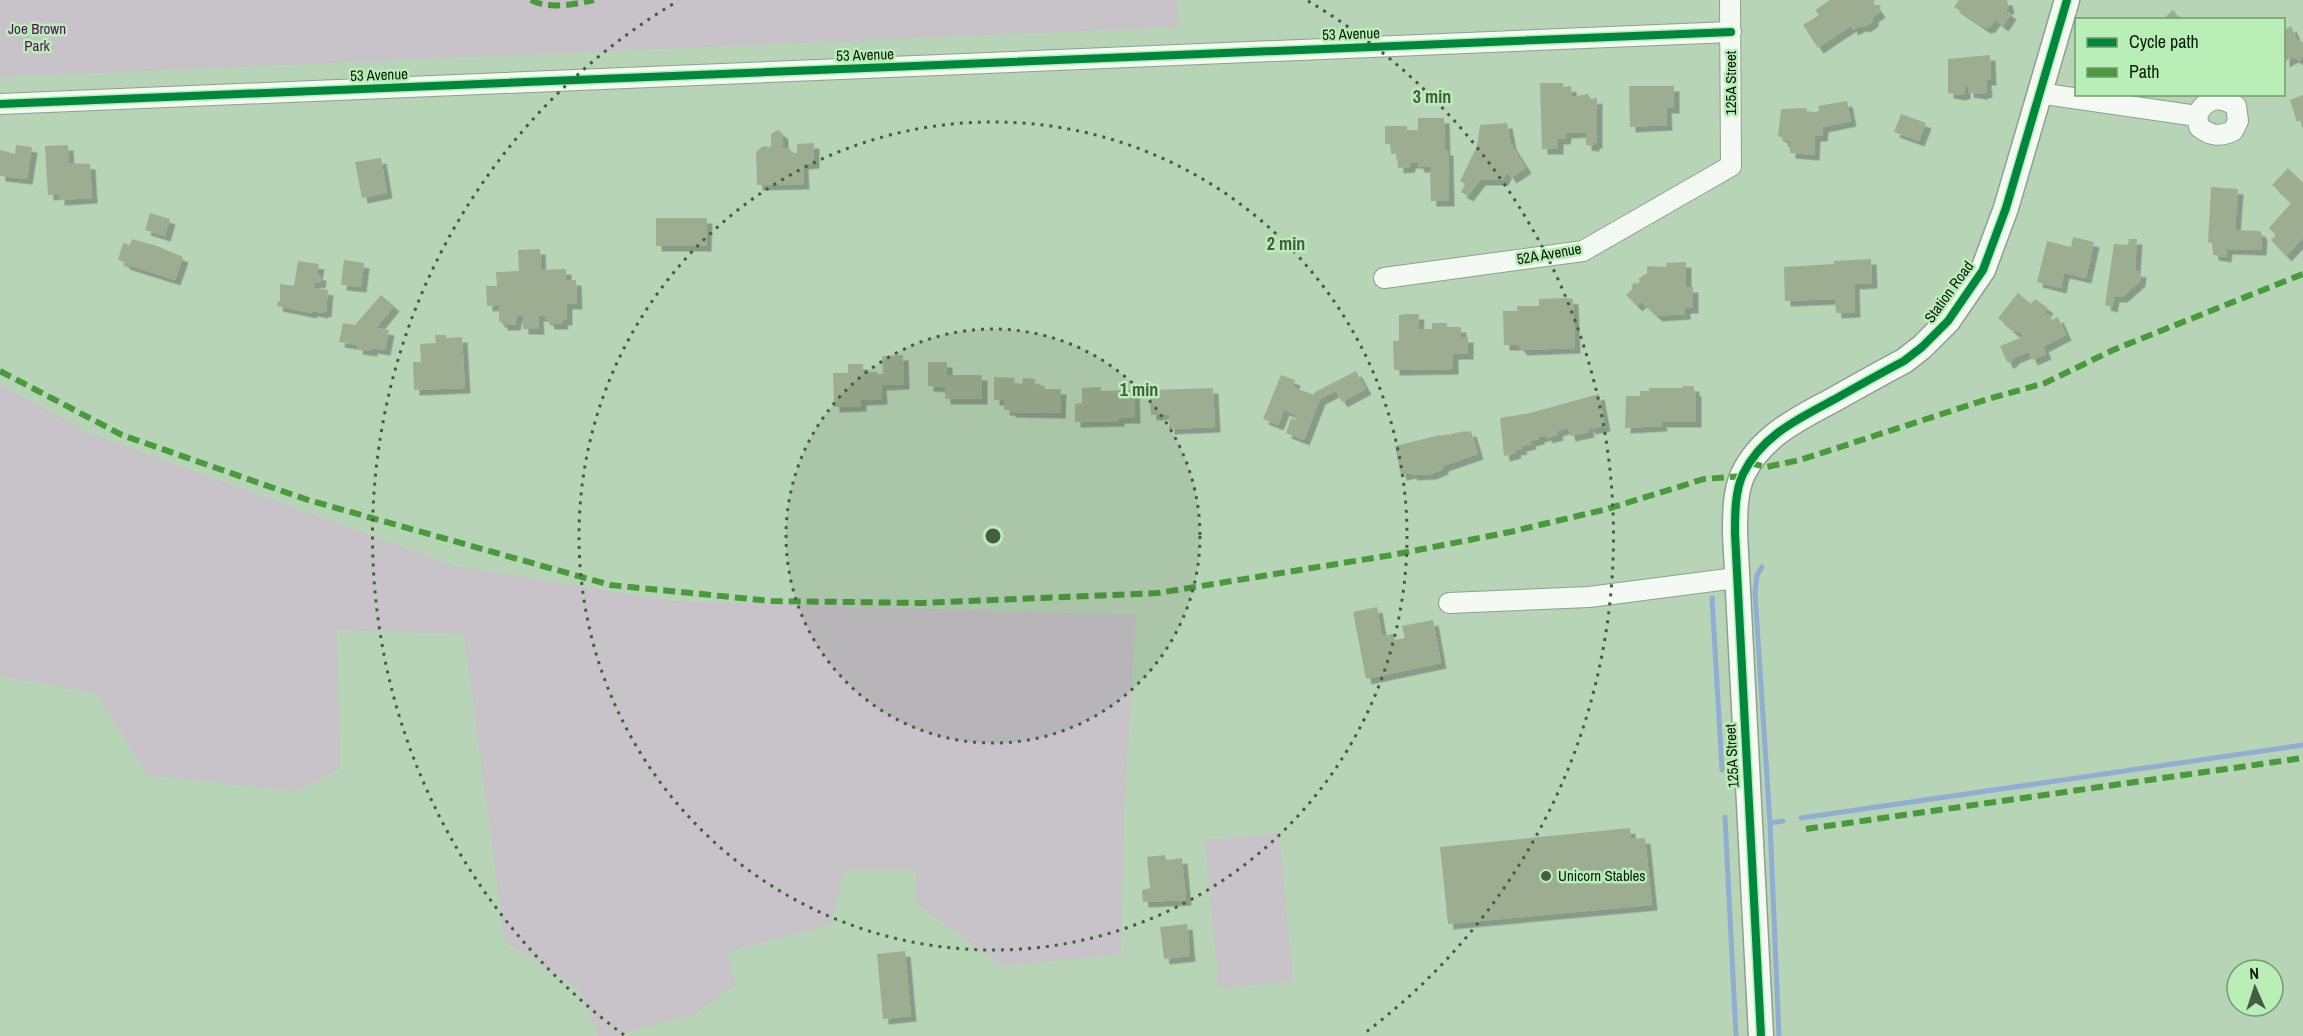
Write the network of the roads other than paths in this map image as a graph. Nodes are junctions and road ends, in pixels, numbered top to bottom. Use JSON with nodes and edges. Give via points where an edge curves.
{"nodes":[{"id":1,"x":1731,"y":0,"type":"edge"},
{"id":2,"x":2067,"y":0,"type":"edge"},
{"id":3,"x":1731,"y":32,"type":"junction"},
{"id":4,"x":2038,"y":93,"type":"junction"},
{"id":5,"x":0,"y":104,"type":"edge"},
{"id":6,"x":2197,"y":116,"type":"dead end"},
{"id":7,"x":1731,"y":166,"type":"joint"},
{"id":8,"x":1384,"y":278,"type":"dead end"},
{"id":9,"x":1742,"y":476,"type":"joint"},
{"id":10,"x":1736,"y":579,"type":"junction"},
{"id":11,"x":1449,"y":603,"type":"dead end"},
{"id":12,"x":1761,"y":1036,"type":"edge"}],
"edges":[{"from":1,"to":3,"type":"street","name":"125A Street"},
{"from":2,"to":4,"type":"street","name":"Station Road"},
{"from":3,"to":5,"type":"street","name":"53 Avenue"},
{"from":3,"to":7,"type":"street","name":"125A Street"},
{"from":4,"to":6,"type":"street"},
{"from":4,"to":9,"type":"street","name":"Station Road","via":[[2006,208],[1983,270],[1948,321],[1904,361],[1769,439]]},
{"from":7,"to":8,"type":"street","name":"52A Avenue","via":[[1583,251]]},
{"from":9,"to":10,"type":"street","name":"125A Street","via":[[1735,509]]},
{"from":10,"to":11,"type":"street","via":[[1589,597]]},
{"from":10,"to":12,"type":"street","name":"125A Street"}]}
